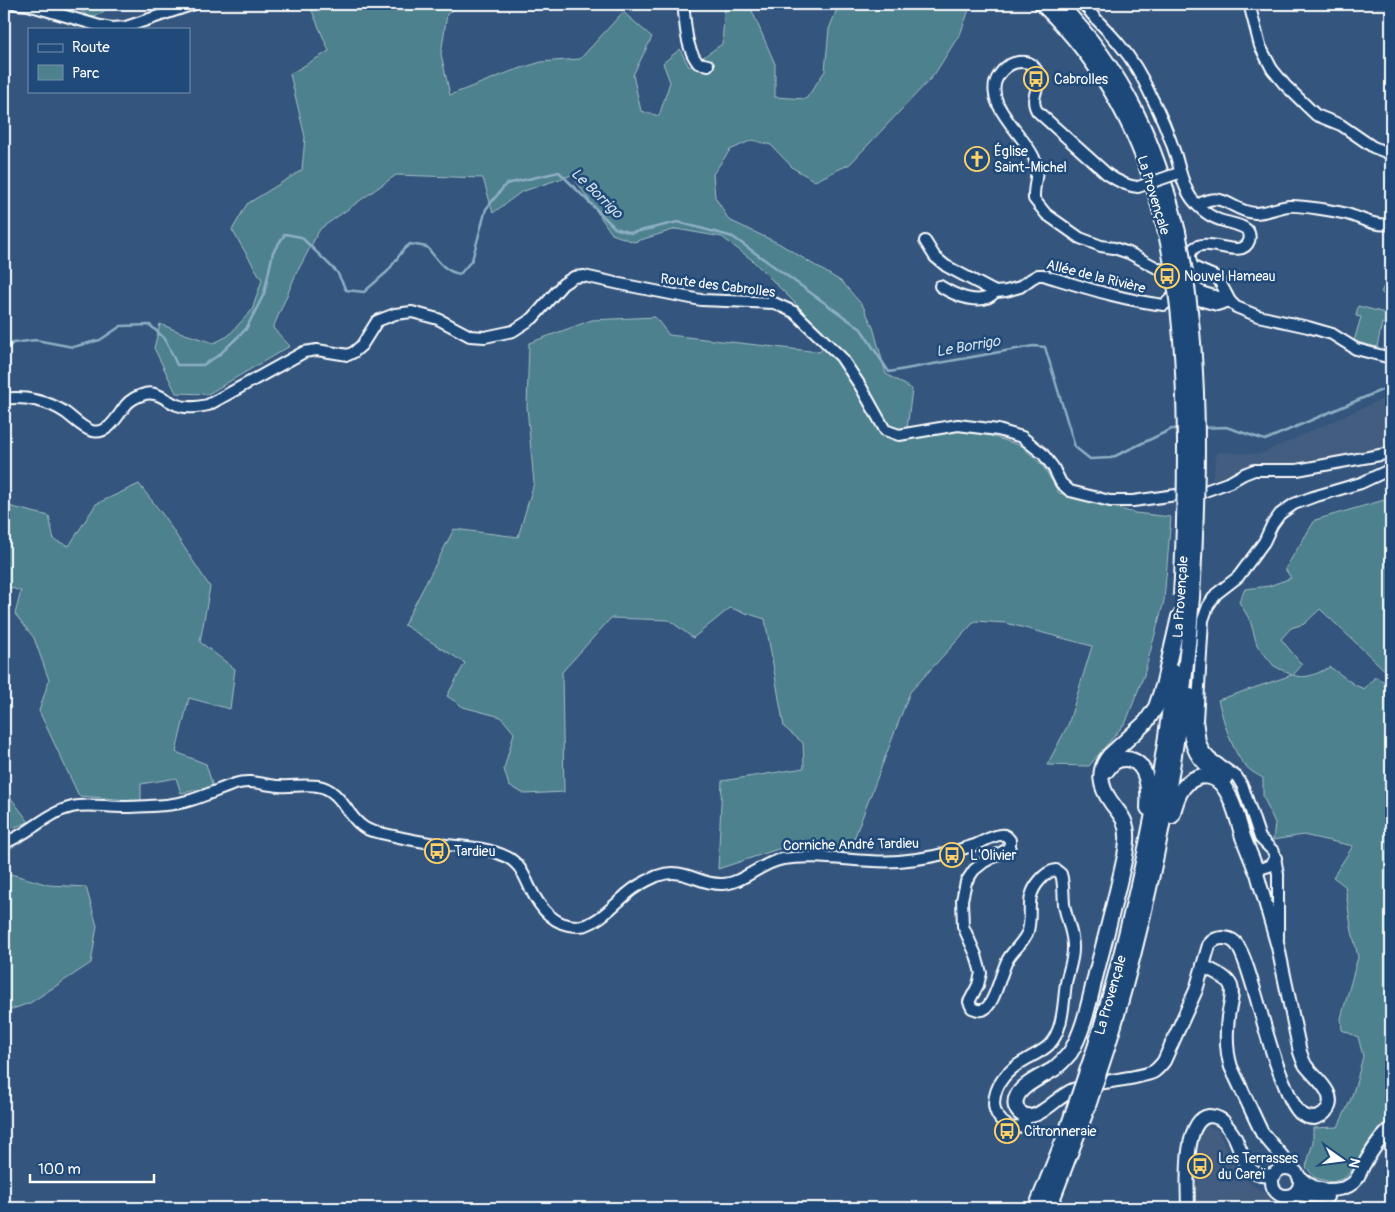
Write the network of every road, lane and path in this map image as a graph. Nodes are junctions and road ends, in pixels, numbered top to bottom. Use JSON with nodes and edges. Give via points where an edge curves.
{"nodes":[{"id":1,"x":9,"y":4,"type":"edge"},
{"id":2,"x":17,"y":4,"type":"edge"},
{"id":3,"x":194,"y":4,"type":"edge"},
{"id":4,"x":683,"y":4,"type":"edge"},
{"id":5,"x":1042,"y":4,"type":"edge"},
{"id":6,"x":1058,"y":4,"type":"edge"},
{"id":7,"x":1084,"y":4,"type":"edge"},
{"id":8,"x":1251,"y":4,"type":"edge"},
{"id":9,"x":4,"y":5,"type":"edge"},
{"id":10,"x":708,"y":64,"type":"dead end"},
{"id":11,"x":1391,"y":154,"type":"edge"},
{"id":12,"x":1178,"y":173,"type":"junction"},
{"id":13,"x":1198,"y":205,"type":"junction"},
{"id":14,"x":1391,"y":224,"type":"edge"},
{"id":15,"x":1172,"y":231,"type":"junction"},
{"id":16,"x":926,"y":241,"type":"dead end"},
{"id":17,"x":940,"y":286,"type":"dead end"},
{"id":18,"x":995,"y":292,"type":"junction"},
{"id":19,"x":1228,"y":298,"type":"junction"},
{"id":20,"x":1391,"y":358,"type":"edge"},
{"id":21,"x":4,"y":399,"type":"edge"},
{"id":22,"x":1391,"y":453,"type":"edge"},
{"id":23,"x":1391,"y":469,"type":"edge"},
{"id":24,"x":1185,"y":621,"type":"junction"},
{"id":25,"x":1103,"y":788,"type":"junction"},
{"id":26,"x":4,"y":843,"type":"edge"},
{"id":27,"x":1276,"y":858,"type":"junction"},
{"id":28,"x":1144,"y":860,"type":"junction"},
{"id":29,"x":1256,"y":870,"type":"junction"},
{"id":30,"x":1278,"y":874,"type":"junction"},
{"id":31,"x":1260,"y":884,"type":"junction"},
{"id":32,"x":1142,"y":921,"type":"junction"},
{"id":33,"x":1278,"y":947,"type":"junction"},
{"id":34,"x":1203,"y":966,"type":"junction"},
{"id":35,"x":1102,"y":1045,"type":"junction"},
{"id":36,"x":1027,"y":1116,"type":"junction"},
{"id":37,"x":1391,"y":1129,"type":"edge"},
{"id":38,"x":1192,"y":1138,"type":"junction"},
{"id":39,"x":1377,"y":1146,"type":"junction"},
{"id":40,"x":1278,"y":1175,"type":"junction"},
{"id":41,"x":1300,"y":1178,"type":"junction"},
{"id":42,"x":1295,"y":1194,"type":"junction"},
{"id":43,"x":1036,"y":1208,"type":"edge"},
{"id":44,"x":1048,"y":1208,"type":"edge"},
{"id":45,"x":1188,"y":1208,"type":"edge"},
{"id":46,"x":1196,"y":1208,"type":"edge"}],
"edges":[{"from":1,"to":9,"type":"street"},
{"from":2,"to":3,"type":"street","via":[[112,28]]},
{"from":4,"to":10,"type":"street","via":[[692,55],[698,63]]},
{"from":5,"to":15,"type":"highway","name":"La Provençale","via":[[1085,52],[1119,103]]},
{"from":6,"to":15,"type":"highway","name":"La Provençale","via":[[1097,48],[1139,116],[1161,170]]},
{"from":7,"to":12,"type":"street","via":[[1120,44],[1143,80],[1164,125]]},
{"from":8,"to":11,"type":"street","via":[[1260,46],[1285,85],[1316,115],[1341,125],[1373,147]]},
{"from":12,"to":13,"type":"street"},
{"from":12,"to":19,"type":"street","bridge":true,"via":[[1138,187],[1118,181],[1037,112],[1033,101],[1038,88],[1035,68],[1020,62],[1010,64],[1001,73],[996,83],[996,99],[1034,157],[1037,174],[1034,199],[1046,214],[1080,238],[1129,253],[1204,293]]},
{"from":13,"to":14,"type":"street","via":[[1206,200],[1221,200],[1256,213],[1290,206],[1303,207]]},
{"from":13,"to":19,"type":"street","via":[[1215,218],[1243,227],[1249,233],[1247,245],[1240,249],[1202,245],[1190,253],[1193,267],[1214,276]]},
{"from":15,"to":24,"type":"highway","name":"La Provençale","bridge":true,"via":[[1189,295],[1195,363],[1196,501]]},
{"from":16,"to":18,"type":"street","via":[[935,257],[946,266]]},
{"from":17,"to":18,"type":"street","name":"Allée de la Rivière","via":[[965,298],[980,299]]},
{"from":18,"to":19,"type":"street","name":"Allée de la Rivière","via":[[1020,287],[1043,275],[1117,297],[1164,305],[1170,299],[1195,299],[1217,305]]},
{"from":19,"to":20,"type":"street","via":[[1236,307],[1258,316],[1332,334],[1356,349]]},
{"from":21,"to":22,"type":"street","name":"Route des Cabrolles","via":[[40,401],[64,411],[85,428],[99,432],[110,427],[127,404],[145,393],[163,397],[177,405],[201,407],[304,352],[317,350],[348,355],[362,345],[377,321],[395,314],[412,312],[438,319],[470,336],[485,337],[513,331],[533,318],[563,284],[574,277],[584,276],[694,299],[774,304],[794,312],[841,357],[885,430],[899,435],[958,425],[1022,437],[1044,454],[1061,484],[1070,491],[1110,501],[1205,491],[1254,470],[1297,470]]},
{"from":23,"to":27,"type":"street","via":[[1361,483],[1313,496],[1280,514],[1238,576],[1216,594],[1208,606],[1204,620],[1197,720],[1200,742],[1210,758],[1237,777],[1260,838]]},
{"from":24,"to":25,"type":"highway","via":[[1156,707],[1141,727],[1106,760],[1100,774]]},
{"from":24,"to":28,"type":"highway","name":"La Provençale"},
{"from":24,"to":29,"type":"highway","via":[[1192,739],[1203,761],[1234,787]]},
{"from":24,"to":32,"type":"highway","name":"La Provençale","via":[[1181,704],[1169,788]]},
{"from":25,"to":28,"type":"highway","via":[[1107,770],[1116,761],[1129,759],[1142,769],[1148,793]]},
{"from":25,"to":36,"type":"highway","via":[[1125,823],[1125,856],[1079,1032],[1065,1059],[1018,1095],[1017,1109]]},
{"from":26,"to":36,"type":"street","name":"Corniche André Tardieu","via":[[59,811],[80,805],[171,805],[237,783],[318,786],[338,797],[368,830],[416,841],[481,848],[512,860],[522,870],[535,898],[551,918],[576,927],[586,926],[609,911],[630,891],[669,873],[687,874],[702,881],[723,884],[744,878],[783,859],[896,861],[925,858],[1005,835],[1010,845],[974,870],[966,882],[962,900],[963,926],[981,973],[969,1002],[972,1008],[986,1009],[991,1001],[1008,959],[1028,930],[1029,901],[1034,886],[1050,871],[1062,874],[1064,905],[1073,949],[1062,1016],[1050,1045],[1002,1077],[997,1090],[994,1104],[996,1115],[1002,1122],[1021,1127]]},
{"from":27,"to":29,"type":"street","via":[[1269,866]]},
{"from":27,"to":30,"type":"street"},
{"from":28,"to":35,"type":"highway","name":"La Provençale"},
{"from":29,"to":31,"type":"main road"},
{"from":29,"to":32,"type":"highway","via":[[1226,790],[1211,778],[1195,778],[1177,799]]},
{"from":30,"to":31,"type":"street"},
{"from":30,"to":33,"type":"street"},
{"from":31,"to":33,"type":"main road"},
{"from":32,"to":35,"type":"highway","name":"La Provençale","via":[[1123,993]]},
{"from":33,"to":34,"type":"main road","name":"Corniche André Tardieu","via":[[1300,1052],[1330,1097],[1327,1110],[1318,1117],[1300,1113],[1290,1097],[1274,1060],[1237,945],[1227,939],[1214,940],[1207,949]]},
{"from":34,"to":36,"type":"main road","name":"Corniche André Tardieu","via":[[1184,1020],[1158,1068],[1143,1075],[1074,1090],[1039,1114]]},
{"from":34,"to":40,"type":"main road","via":[[1222,976],[1231,987],[1228,1059],[1262,1133],[1279,1153]]},
{"from":35,"to":43,"type":"highway","name":"La Provençale","bridge":true},
{"from":35,"to":44,"type":"highway","name":"La Provençale","bridge":true,"via":[[1087,1110]]},
{"from":37,"to":39,"type":"main road"},
{"from":38,"to":40,"type":"main road","via":[[1203,1118],[1214,1116],[1235,1138],[1249,1168],[1262,1176]]},
{"from":38,"to":45,"type":"main road","via":[[1188,1152]]},
{"from":38,"to":46,"type":"main road","via":[[1196,1153]]},
{"from":39,"to":41,"type":"main road","via":[[1355,1182],[1344,1188],[1320,1190]]},
{"from":39,"to":42,"type":"main road","via":[[1376,1156],[1360,1185],[1347,1195]]},
{"from":40,"to":41,"type":"main road","via":[[1294,1170]]},
{"from":40,"to":42,"type":"main road","via":[[1280,1195]]},
{"from":41,"to":42,"type":"main road","via":[[1300,1187]]}]}
